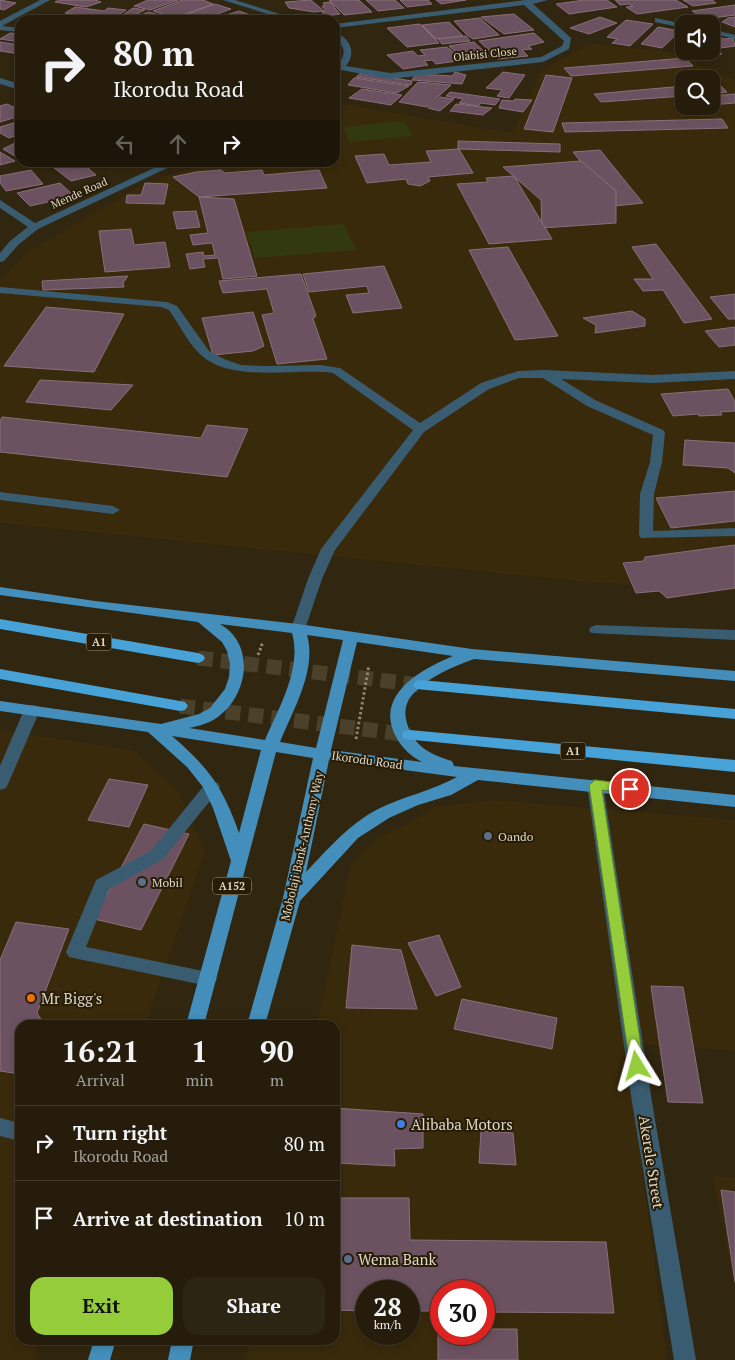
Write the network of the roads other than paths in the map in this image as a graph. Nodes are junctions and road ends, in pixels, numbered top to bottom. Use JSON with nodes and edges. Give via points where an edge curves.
{"nodes":[{"id":1,"x":46,"y":0,"type":"edge"},
{"id":2,"x":227,"y":0,"type":"edge"},
{"id":3,"x":544,"y":0,"type":"edge"},
{"id":4,"x":526,"y":2,"type":"junction"},
{"id":5,"x":19,"y":15,"type":"edge"},
{"id":6,"x":278,"y":15,"type":"edge"},
{"id":7,"x":15,"y":18,"type":"edge"},
{"id":8,"x":658,"y":20,"type":"dead end"},
{"id":9,"x":675,"y":24,"type":"edge"},
{"id":10,"x":340,"y":25,"type":"edge"},
{"id":11,"x":0,"y":26,"type":"edge"},
{"id":12,"x":15,"y":29,"type":"edge"},
{"id":13,"x":720,"y":34,"type":"edge"},
{"id":14,"x":735,"y":36,"type":"edge"},
{"id":15,"x":340,"y":38,"type":"edge"},
{"id":16,"x":340,"y":67,"type":"edge"},
{"id":17,"x":340,"y":69,"type":"edge"},
{"id":18,"x":0,"y":81,"type":"edge"},
{"id":19,"x":15,"y":86,"type":"edge"},
{"id":20,"x":165,"y":167,"type":"edge"},
{"id":21,"x":0,"y":203,"type":"edge"},
{"id":22,"x":34,"y":227,"type":"junction"},
{"id":23,"x":0,"y":259,"type":"edge"},
{"id":24,"x":0,"y":290,"type":"edge"},
{"id":25,"x":544,"y":374,"type":"junction"},
{"id":26,"x":735,"y":375,"type":"edge"},
{"id":27,"x":420,"y":429,"type":"junction"},
{"id":28,"x":0,"y":496,"type":"edge"},
{"id":29,"x":113,"y":510,"type":"dead end"},
{"id":30,"x":735,"y":532,"type":"edge"},
{"id":31,"x":0,"y":590,"type":"edge"},
{"id":32,"x":194,"y":618,"type":"junction"},
{"id":33,"x":0,"y":624,"type":"edge"},
{"id":34,"x":298,"y":629,"type":"junction"},
{"id":35,"x":596,"y":630,"type":"dead end"},
{"id":36,"x":735,"y":635,"type":"edge"},
{"id":37,"x":351,"y":638,"type":"junction"},
{"id":38,"x":472,"y":654,"type":"junction"},
{"id":39,"x":198,"y":658,"type":"tunnel mouth"},
{"id":40,"x":0,"y":674,"type":"edge"},
{"id":41,"x":735,"y":676,"type":"edge"},
{"id":42,"x":421,"y":685,"type":"tunnel mouth"},
{"id":43,"x":0,"y":706,"type":"edge"},
{"id":44,"x":180,"y":706,"type":"tunnel mouth"},
{"id":45,"x":32,"y":710,"type":"junction"},
{"id":46,"x":735,"y":714,"type":"edge"},
{"id":47,"x":153,"y":728,"type":"junction"},
{"id":48,"x":410,"y":735,"type":"tunnel mouth"},
{"id":49,"x":270,"y":747,"type":"junction"},
{"id":50,"x":322,"y":754,"type":"junction"},
{"id":51,"x":735,"y":766,"type":"edge"},
{"id":52,"x":474,"y":775,"type":"junction"},
{"id":53,"x":0,"y":784,"type":"edge"},
{"id":54,"x":595,"y":785,"type":"junction"},
{"id":55,"x":212,"y":787,"type":"junction"},
{"id":56,"x":735,"y":801,"type":"edge"},
{"id":57,"x":239,"y":860,"type":"junction"},
{"id":58,"x":292,"y":898,"type":"junction"},
{"id":59,"x":208,"y":979,"type":"junction"},
{"id":60,"x":196,"y":1020,"type":"edge"},
{"id":61,"x":257,"y":1020,"type":"edge"},
{"id":62,"x":0,"y":1127,"type":"edge"},
{"id":63,"x":15,"y":1131,"type":"edge"},
{"id":64,"x":104,"y":1345,"type":"edge"},
{"id":65,"x":182,"y":1345,"type":"edge"},
{"id":66,"x":99,"y":1360,"type":"edge"},
{"id":67,"x":179,"y":1360,"type":"edge"},
{"id":68,"x":685,"y":1360,"type":"edge"}],
"edges":[{"from":1,"to":5,"type":"street"},
{"from":2,"to":6,"type":"street"},
{"from":3,"to":4,"type":"street"},
{"from":4,"to":10,"type":"street"},
{"from":4,"to":17,"type":"street","name":"Olabisi Close","via":[[568,40],[566,47],[543,59],[390,76]]},
{"from":7,"to":11,"type":"street"},
{"from":8,"to":9,"type":"street"},
{"from":11,"to":12,"type":"street"},
{"from":13,"to":14,"type":"street"},
{"from":15,"to":16,"type":"street","via":[[350,52],[348,60]]},
{"from":18,"to":19,"type":"street"},
{"from":20,"to":22,"type":"street","name":"Mende Road"},
{"from":21,"to":22,"type":"street"},
{"from":22,"to":23,"type":"street","name":"Mende Road"},
{"from":24,"to":27,"type":"street","via":[[162,304],[173,308],[205,353],[220,361],[240,368],[336,370]]},
{"from":25,"to":26,"type":"street","via":[[644,379]]},
{"from":25,"to":27,"type":"street","via":[[518,375],[485,386]]},
{"from":25,"to":30,"type":"street","via":[[591,403],[659,433],[656,462],[647,494],[646,534]]},
{"from":27,"to":34,"type":"street","via":[[328,549],[314,579]]},
{"from":28,"to":29,"type":"street"},
{"from":31,"to":32,"type":"main road"},
{"from":32,"to":34,"type":"main road"},
{"from":32,"to":47,"type":"main road","via":[[218,628],[229,638],[238,664],[234,684],[214,713],[188,723]]},
{"from":33,"to":39,"type":"highway","number":"A1"},
{"from":34,"to":37,"type":"main road"},
{"from":34,"to":49,"type":"main road","number":"A152","via":[[302,643],[301,670]]},
{"from":35,"to":36,"type":"street"},
{"from":37,"to":38,"type":"main road"},
{"from":37,"to":50,"type":"main road","name":"Mobolaji Bank-Anthony Way"},
{"from":38,"to":41,"type":"main road"},
{"from":38,"to":52,"type":"main road","via":[[425,676],[404,694],[396,713],[404,740],[414,752]]},
{"from":40,"to":44,"type":"highway"},
{"from":42,"to":46,"type":"highway"},
{"from":43,"to":45,"type":"main road","name":"Ikorodu Road"},
{"from":45,"to":47,"type":"main road","name":"Ikorodu Road"},
{"from":45,"to":53,"type":"street"},
{"from":47,"to":49,"type":"main road","name":"Ikorodu Road"},
{"from":47,"to":55,"type":"main road","number":"A152","via":[[194,764]]},
{"from":48,"to":51,"type":"highway","number":"A1"},
{"from":49,"to":50,"type":"main road","name":"Ikorodu Road"},
{"from":49,"to":57,"type":"main road","number":"A152"},
{"from":50,"to":52,"type":"main road","name":"Ikorodu Road"},
{"from":50,"to":58,"type":"main road","name":"Mobolaji Bank-Anthony Way"},
{"from":52,"to":54,"type":"main road","name":"Ikorodu Road"},
{"from":52,"to":58,"type":"main road","via":[[445,791],[383,814],[352,834]]},
{"from":54,"to":56,"type":"main road","name":"Ikorodu Road"},
{"from":54,"to":68,"type":"street","name":"Akerele Street","via":[[642,1102]]},
{"from":55,"to":57,"type":"main road","number":"A152"},
{"from":55,"to":59,"type":"street","via":[[157,855],[102,885],[75,952]]},
{"from":57,"to":59,"type":"main road","number":"A152"},
{"from":58,"to":61,"type":"main road","name":"Mobolaji Bank-Anthony Way"},
{"from":59,"to":60,"type":"main road","number":"A152"},
{"from":62,"to":63,"type":"street"},
{"from":64,"to":66,"type":"main road"},
{"from":65,"to":67,"type":"main road"}]}
